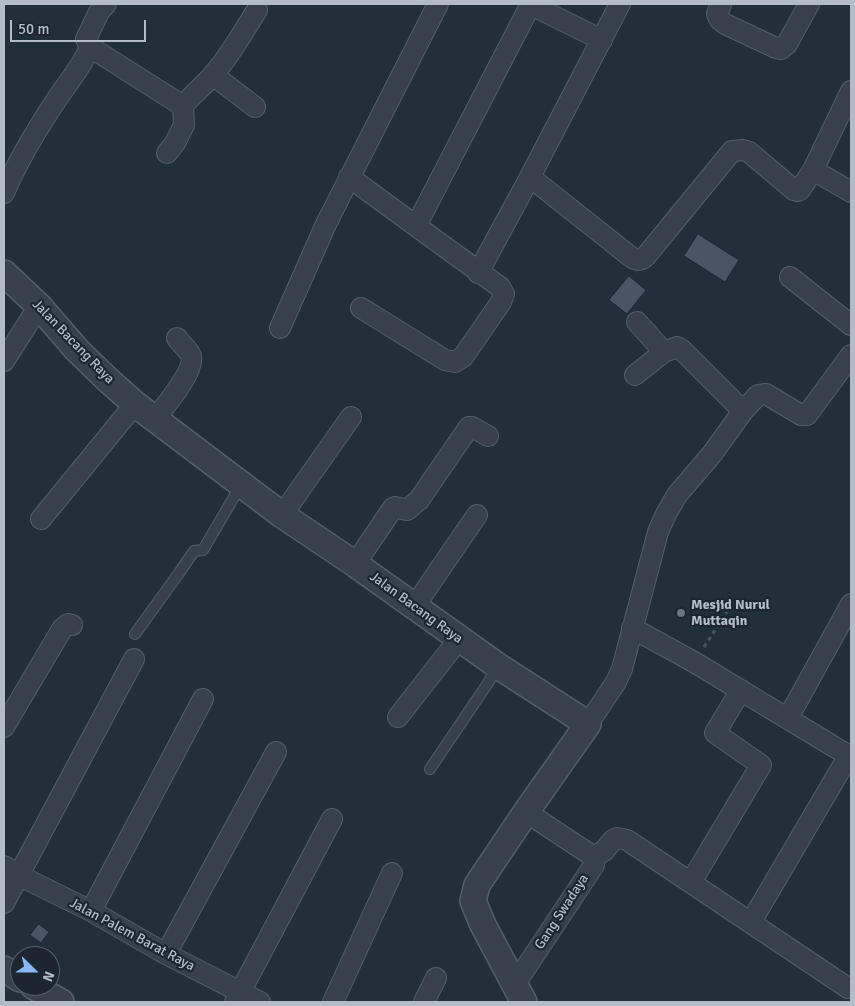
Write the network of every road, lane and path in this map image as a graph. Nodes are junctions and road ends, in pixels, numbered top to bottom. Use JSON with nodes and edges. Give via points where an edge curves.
{"nodes":[{"id":1,"x":106,"y":4,"type":"edge"},
{"id":2,"x":438,"y":4,"type":"edge"},
{"id":3,"x":530,"y":4,"type":"edge"},
{"id":4,"x":620,"y":4,"type":"edge"},
{"id":5,"x":721,"y":4,"type":"edge"},
{"id":6,"x":809,"y":4,"type":"edge"},
{"id":7,"x":257,"y":10,"type":"dead end"},
{"id":8,"x":602,"y":40,"type":"junction"},
{"id":9,"x":90,"y":47,"type":"junction"},
{"id":10,"x":214,"y":75,"type":"junction"},
{"id":11,"x":851,"y":94,"type":"edge"},
{"id":12,"x":183,"y":106,"type":"junction"},
{"id":13,"x":255,"y":107,"type":"dead end"},
{"id":14,"x":167,"y":153,"type":"dead end"},
{"id":15,"x":813,"y":170,"type":"junction"},
{"id":16,"x":350,"y":177,"type":"junction"},
{"id":17,"x":530,"y":177,"type":"junction"},
{"id":18,"x":851,"y":192,"type":"edge"},
{"id":19,"x":4,"y":193,"type":"edge"},
{"id":20,"x":416,"y":226,"type":"junction"},
{"id":21,"x":4,"y":273,"type":"edge"},
{"id":22,"x":478,"y":273,"type":"junction"},
{"id":23,"x":790,"y":277,"type":"dead end"},
{"id":24,"x":39,"y":306,"type":"junction"},
{"id":25,"x":362,"y":308,"type":"dead end"},
{"id":26,"x":637,"y":322,"type":"dead end"},
{"id":27,"x":851,"y":325,"type":"edge"},
{"id":28,"x":280,"y":328,"type":"dead end"},
{"id":29,"x":177,"y":338,"type":"dead end"},
{"id":30,"x":664,"y":352,"type":"junction"},
{"id":31,"x":851,"y":355,"type":"edge"},
{"id":32,"x":4,"y":360,"type":"edge"},
{"id":33,"x":635,"y":375,"type":"dead end"},
{"id":34,"x":135,"y":404,"type":"junction"},
{"id":35,"x":744,"y":410,"type":"junction"},
{"id":36,"x":351,"y":417,"type":"dead end"},
{"id":37,"x":155,"y":419,"type":"junction"},
{"id":38,"x":488,"y":436,"type":"dead end"},
{"id":39,"x":242,"y":486,"type":"junction"},
{"id":40,"x":282,"y":515,"type":"junction"},
{"id":41,"x":477,"y":516,"type":"dead end"},
{"id":42,"x":41,"y":518,"type":"dead end"},
{"id":43,"x":355,"y":564,"type":"junction"},
{"id":44,"x":851,"y":604,"type":"edge"},
{"id":45,"x":414,"y":607,"type":"junction"},
{"id":46,"x":727,"y":612,"type":"dead end"},
{"id":47,"x":72,"y":625,"type":"dead end"},
{"id":48,"x":632,"y":628,"type":"junction"},
{"id":49,"x":135,"y":634,"type":"dead end"},
{"id":50,"x":459,"y":639,"type":"junction"},
{"id":51,"x":134,"y":659,"type":"dead end"},
{"id":52,"x":694,"y":662,"type":"junction"},
{"id":53,"x":498,"y":666,"type":"junction"},
{"id":54,"x":741,"y":690,"type":"junction"},
{"id":55,"x":203,"y":699,"type":"dead end"},
{"id":56,"x":398,"y":717,"type":"dead end"},
{"id":57,"x":788,"y":718,"type":"junction"},
{"id":58,"x":588,"y":724,"type":"junction"},
{"id":59,"x":4,"y":727,"type":"edge"},
{"id":60,"x":276,"y":752,"type":"dead end"},
{"id":61,"x":850,"y":756,"type":"edge"},
{"id":62,"x":430,"y":768,"type":"dead end"},
{"id":63,"x":526,"y":812,"type":"junction"},
{"id":64,"x":332,"y":820,"type":"dead end"},
{"id":65,"x":593,"y":857,"type":"junction"},
{"id":66,"x":11,"y":870,"type":"edge"},
{"id":67,"x":392,"y":873,"type":"dead end"},
{"id":68,"x":691,"y":882,"type":"junction"},
{"id":69,"x":4,"y":903,"type":"edge"},
{"id":70,"x":91,"y":912,"type":"junction"},
{"id":71,"x":751,"y":922,"type":"junction"},
{"id":72,"x":166,"y":954,"type":"junction"},
{"id":73,"x":436,"y":978,"type":"dead end"},
{"id":74,"x":846,"y":991,"type":"edge"},
{"id":75,"x":520,"y":993,"type":"edge"},
{"id":76,"x":238,"y":997,"type":"edge"},
{"id":77,"x":260,"y":1002,"type":"edge"},
{"id":78,"x":333,"y":1002,"type":"edge"},
{"id":79,"x":424,"y":1002,"type":"edge"}],
"edges":[{"from":1,"to":9,"type":"street","via":[[86,39]]},
{"from":2,"to":16,"type":"street"},
{"from":3,"to":8,"type":"street"},
{"from":3,"to":20,"type":"street"},
{"from":4,"to":8,"type":"street"},
{"from":5,"to":6,"type":"street","via":[[717,14],[725,24],[781,49]]},
{"from":7,"to":10,"type":"street"},
{"from":8,"to":17,"type":"street"},
{"from":9,"to":12,"type":"street"},
{"from":9,"to":19,"type":"street","via":[[27,148]]},
{"from":10,"to":12,"type":"street"},
{"from":10,"to":13,"type":"street"},
{"from":11,"to":15,"type":"street"},
{"from":12,"to":14,"type":"street","via":[[184,125]]},
{"from":15,"to":17,"type":"street","via":[[802,189],[796,191],[749,152],[732,151],[646,256],[638,260],[631,258]]},
{"from":15,"to":18,"type":"street"},
{"from":16,"to":20,"type":"street"},
{"from":16,"to":28,"type":"street"},
{"from":17,"to":22,"type":"street"},
{"from":20,"to":22,"type":"street"},
{"from":21,"to":24,"type":"street","name":"Jalan Bacang Raya"},
{"from":22,"to":25,"type":"street","via":[[500,287],[504,294],[463,356],[455,362],[445,360]]},
{"from":23,"to":27,"type":"street"},
{"from":24,"to":32,"type":"street"},
{"from":24,"to":34,"type":"street","name":"Jalan Bacang Raya","via":[[77,350]]},
{"from":26,"to":30,"type":"street"},
{"from":29,"to":37,"type":"street","via":[[190,354],[191,368]]},
{"from":30,"to":33,"type":"street"},
{"from":30,"to":35,"type":"street","via":[[677,347],[681,349]]},
{"from":31,"to":35,"type":"street","via":[[807,415],[764,394],[758,395]]},
{"from":34,"to":37,"type":"street","name":"Jalan Bacang Raya"},
{"from":34,"to":42,"type":"street"},
{"from":35,"to":48,"type":"street","via":[[677,495],[666,514],[658,532]]},
{"from":36,"to":40,"type":"street"},
{"from":37,"to":39,"type":"street","name":"Jalan Bacang Raya"},
{"from":38,"to":43,"type":"street","via":[[469,427],[419,500],[407,510],[394,507]]},
{"from":39,"to":40,"type":"street","name":"Jalan Bacang Raya"},
{"from":39,"to":49,"type":"lane","via":[[203,550],[194,551]]},
{"from":40,"to":43,"type":"street","name":"Jalan Bacang Raya"},
{"from":41,"to":45,"type":"street"},
{"from":43,"to":45,"type":"street","name":"Jalan Bacang Raya"},
{"from":44,"to":57,"type":"street"},
{"from":45,"to":50,"type":"street","name":"Jalan Bacang Raya"},
{"from":46,"to":52,"type":"path"},
{"from":47,"to":59,"type":"street","via":[[62,629]]},
{"from":48,"to":52,"type":"street"},
{"from":48,"to":58,"type":"street","via":[[622,669]]},
{"from":50,"to":53,"type":"street","name":"Jalan Bacang Raya"},
{"from":50,"to":56,"type":"street"},
{"from":51,"to":66,"type":"street"},
{"from":52,"to":54,"type":"street"},
{"from":53,"to":58,"type":"street","name":"Jalan Bacang Raya"},
{"from":53,"to":62,"type":"lane"},
{"from":54,"to":57,"type":"street"},
{"from":54,"to":68,"type":"street","via":[[715,733],[761,765]]},
{"from":55,"to":70,"type":"street"},
{"from":57,"to":61,"type":"street"},
{"from":58,"to":63,"type":"street"},
{"from":60,"to":72,"type":"street"},
{"from":61,"to":71,"type":"street"},
{"from":63,"to":65,"type":"street","name":"Gang Swadaya"},
{"from":63,"to":75,"type":"street","via":[[477,885],[473,901]]},
{"from":64,"to":76,"type":"street"},
{"from":65,"to":68,"type":"street","via":[[613,840],[622,838]]},
{"from":65,"to":75,"type":"street","name":"Gang Swadaya","via":[[594,865]]},
{"from":66,"to":69,"type":"street"},
{"from":66,"to":70,"type":"street","name":"Jalan Palem Barat Raya"},
{"from":67,"to":78,"type":"street"},
{"from":68,"to":71,"type":"street"},
{"from":70,"to":72,"type":"street","name":"Jalan Palem Barat Raya"},
{"from":71,"to":74,"type":"street"},
{"from":72,"to":76,"type":"street","name":"Jalan Palem Barat Raya"},
{"from":73,"to":79,"type":"street"},
{"from":76,"to":77,"type":"street","name":"Jalan Palem Barat Raya"}]}
